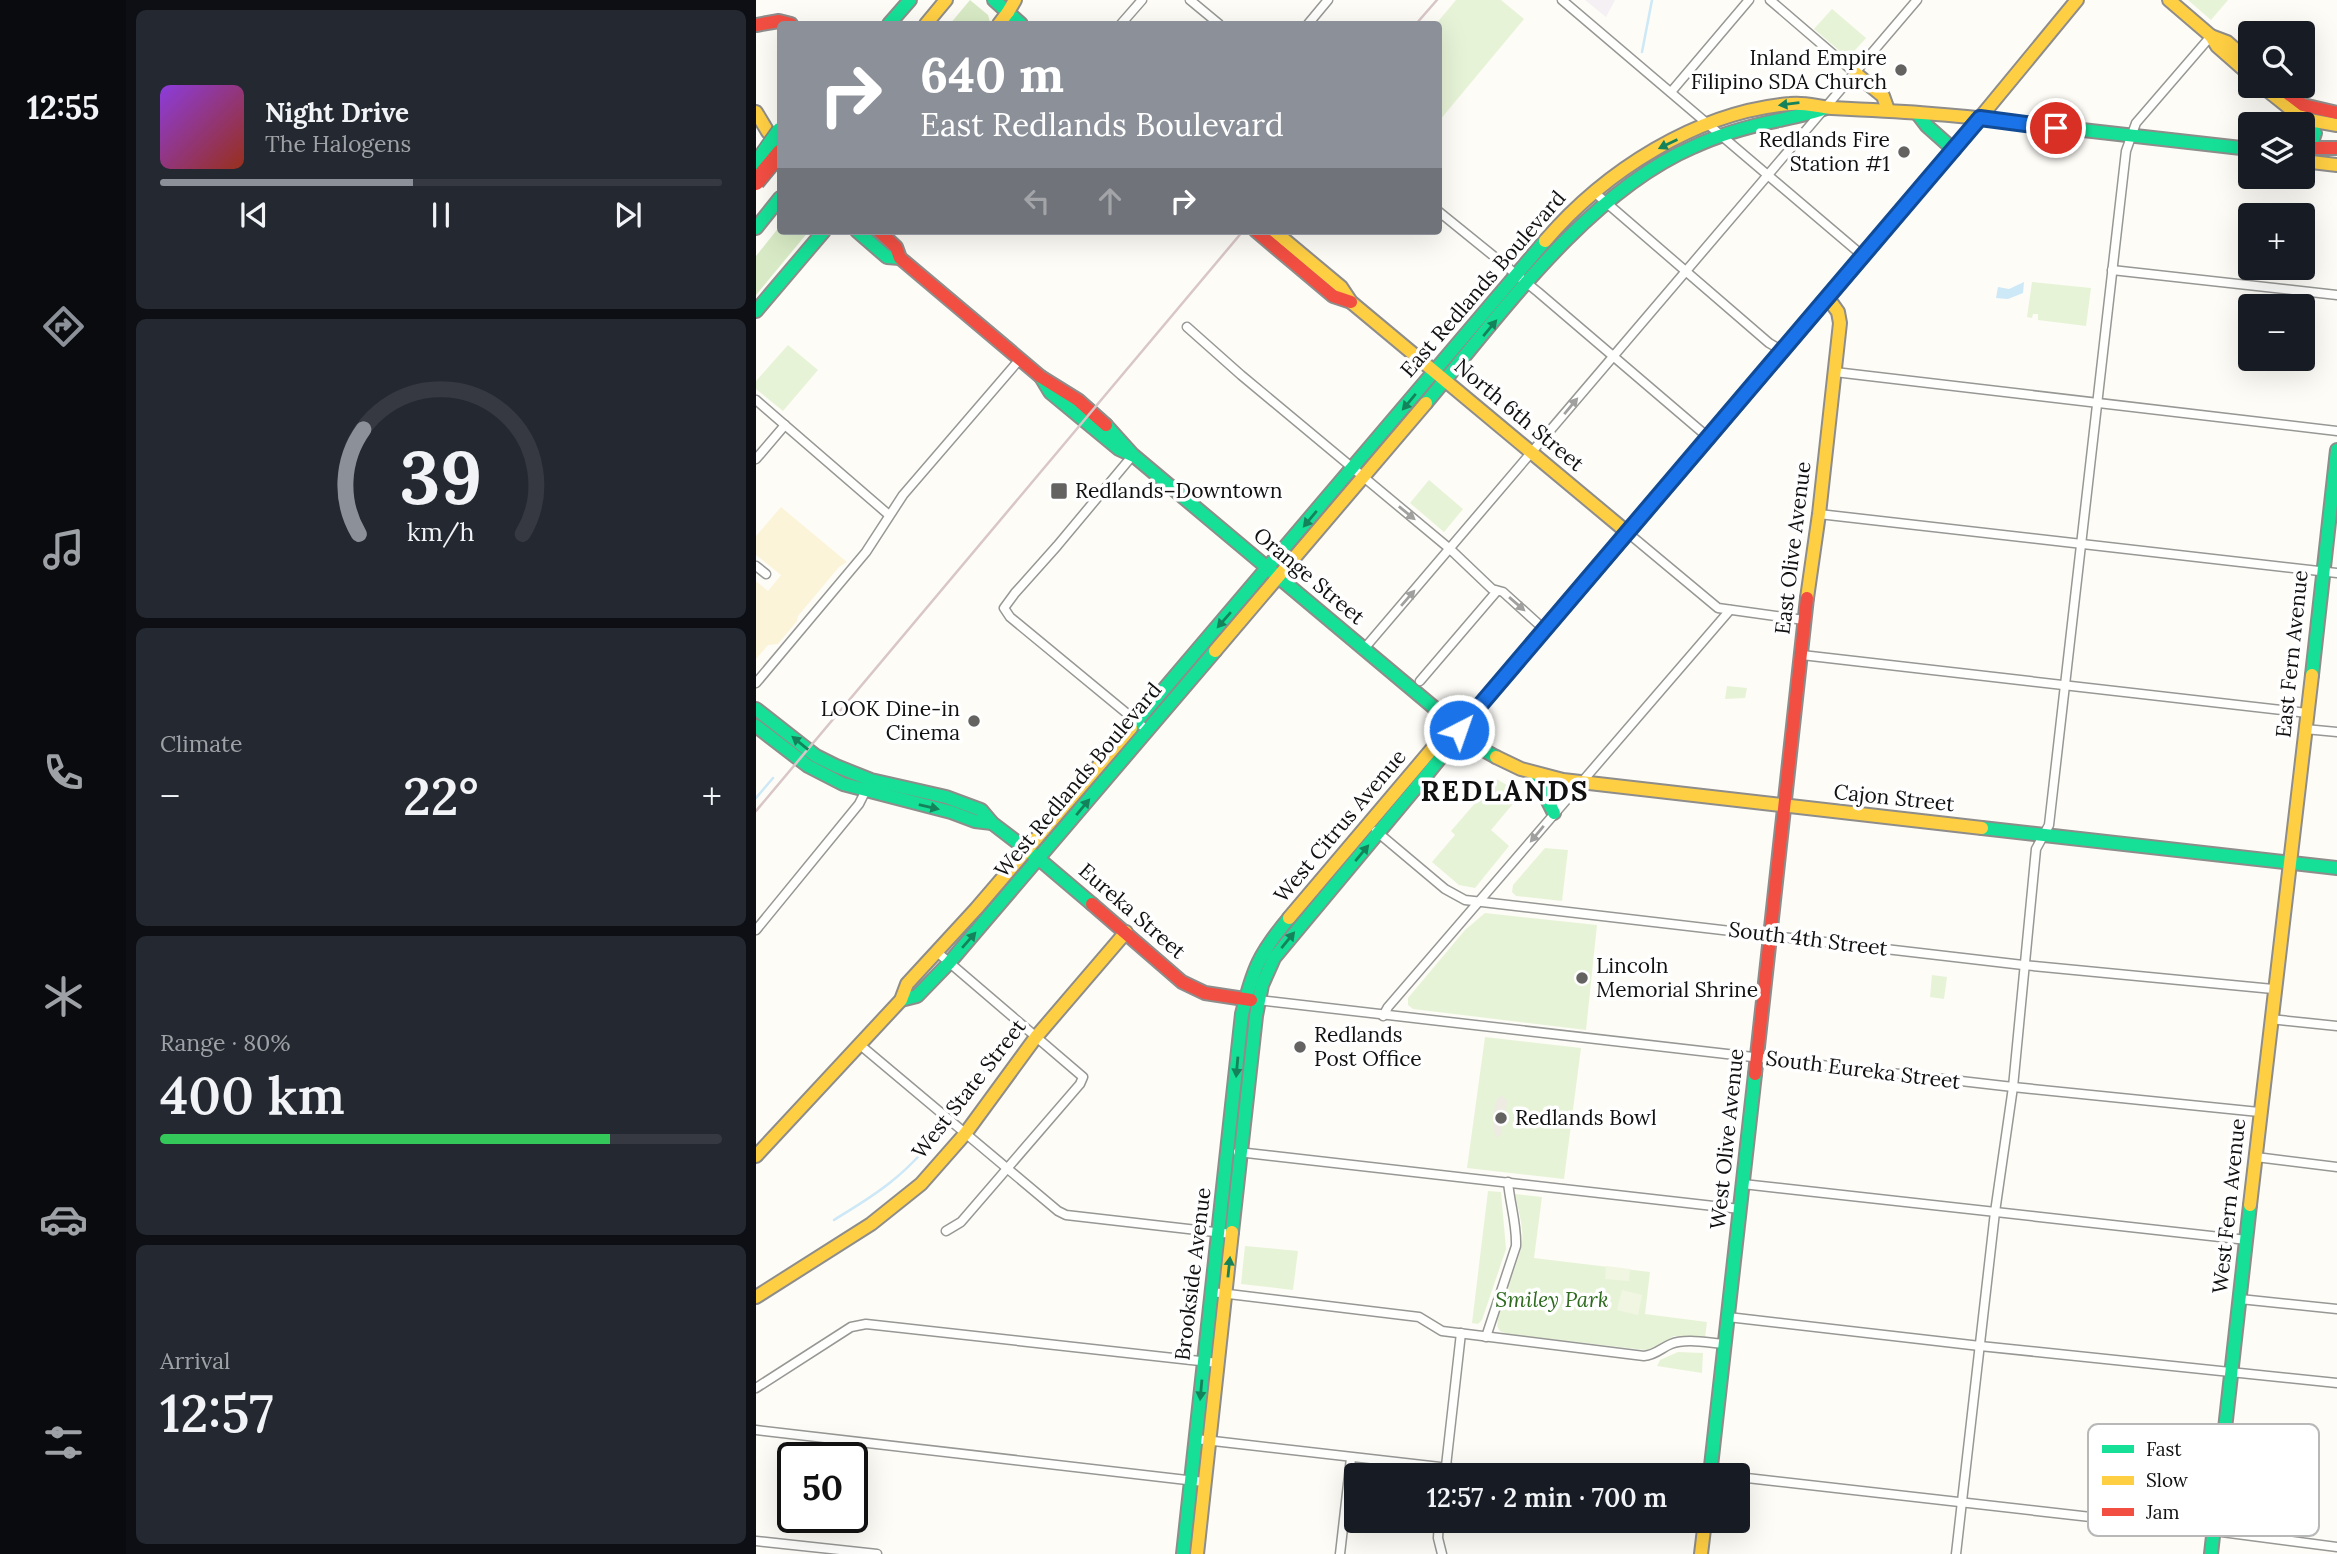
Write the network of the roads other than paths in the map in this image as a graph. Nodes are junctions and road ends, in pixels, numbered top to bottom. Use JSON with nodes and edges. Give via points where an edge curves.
{"nodes":[{"id":1,"x":910,"y":0,"type":"edge"},
{"id":2,"x":946,"y":0,"type":"edge"},
{"id":3,"x":994,"y":0,"type":"edge"},
{"id":4,"x":1142,"y":0,"type":"edge"},
{"id":5,"x":1190,"y":0,"type":"edge"},
{"id":6,"x":1328,"y":0,"type":"edge"},
{"id":7,"x":1562,"y":0,"type":"edge"},
{"id":8,"x":1749,"y":0,"type":"edge"},
{"id":9,"x":1770,"y":0,"type":"edge"},
{"id":10,"x":1917,"y":0,"type":"edge"},
{"id":11,"x":2077,"y":0,"type":"edge"},
{"id":12,"x":2169,"y":0,"type":"edge"},
{"id":13,"x":1007,"y":12,"type":"edge"},
{"id":14,"x":777,"y":21,"type":"edge"},
{"id":15,"x":892,"y":21,"type":"edge"},
{"id":16,"x":928,"y":21,"type":"edge"},
{"id":17,"x":1124,"y":21,"type":"edge"},
{"id":18,"x":1215,"y":21,"type":"edge"},
{"id":19,"x":1310,"y":21,"type":"edge"},
{"id":20,"x":756,"y":25,"type":"edge"},
{"id":21,"x":2211,"y":36,"type":"junction"},
{"id":22,"x":2238,"y":52,"type":"edge"},
{"id":23,"x":2238,"y":64,"type":"edge"},
{"id":24,"x":1855,"y":73,"type":"junction"},
{"id":25,"x":1671,"y":92,"type":"junction"},
{"id":26,"x":2276,"y":98,"type":"edge"},
{"id":27,"x":2294,"y":98,"type":"edge"},
{"id":28,"x":1826,"y":108,"type":"junction"},
{"id":29,"x":1888,"y":110,"type":"junction"},
{"id":30,"x":756,"y":112,"type":"edge"},
{"id":31,"x":2296,"y":112,"type":"edge"},
{"id":32,"x":1917,"y":113,"type":"junction"},
{"id":33,"x":2337,"y":113,"type":"edge"},
{"id":34,"x":1980,"y":118,"type":"junction"},
{"id":35,"x":2315,"y":121,"type":"edge"},
{"id":36,"x":2337,"y":125,"type":"edge"},
{"id":37,"x":1716,"y":130,"type":"junction"},
{"id":38,"x":765,"y":131,"type":"edge"},
{"id":39,"x":2130,"y":136,"type":"junction"},
{"id":40,"x":2238,"y":148,"type":"edge"},
{"id":41,"x":2337,"y":148,"type":"edge"},
{"id":42,"x":1954,"y":149,"type":"junction"},
{"id":43,"x":2315,"y":151,"type":"edge"},
{"id":44,"x":777,"y":157,"type":"edge"},
{"id":45,"x":777,"y":157,"type":"edge"},
{"id":46,"x":2315,"y":157,"type":"edge"},
{"id":47,"x":756,"y":165,"type":"edge"},
{"id":48,"x":2337,"y":165,"type":"edge"},
{"id":49,"x":1768,"y":175,"type":"junction"},
{"id":50,"x":756,"y":182,"type":"edge"},
{"id":51,"x":1600,"y":198,"type":"junction"},
{"id":52,"x":777,"y":202,"type":"edge"},
{"id":53,"x":1442,"y":214,"type":"edge"},
{"id":54,"x":756,"y":228,"type":"edge"},
{"id":55,"x":821,"y":235,"type":"edge"},
{"id":56,"x":862,"y":235,"type":"edge"},
{"id":57,"x":883,"y":235,"type":"edge"},
{"id":58,"x":1261,"y":235,"type":"edge"},
{"id":59,"x":1279,"y":235,"type":"edge"},
{"id":60,"x":1863,"y":256,"type":"junction"},
{"id":61,"x":900,"y":258,"type":"junction"},
{"id":62,"x":2112,"y":270,"type":"junction"},
{"id":63,"x":1686,"y":272,"type":"junction"},
{"id":64,"x":1522,"y":279,"type":"junction"},
{"id":65,"x":2337,"y":295,"type":"edge"},
{"id":66,"x":1828,"y":298,"type":"junction"},
{"id":67,"x":1351,"y":302,"type":"junction"},
{"id":68,"x":756,"y":311,"type":"edge"},
{"id":69,"x":1187,"y":327,"type":"dead end"},
{"id":70,"x":1783,"y":351,"type":"junction"},
{"id":71,"x":1614,"y":356,"type":"junction"},
{"id":72,"x":1020,"y":359,"type":"junction"},
{"id":73,"x":1835,"y":373,"type":"junction"},
{"id":74,"x":1440,"y":376,"type":"junction"},
{"id":75,"x":756,"y":400,"type":"edge"},
{"id":76,"x":2097,"y":402,"type":"junction"},
{"id":77,"x":785,"y":425,"type":"junction"},
{"id":78,"x":2337,"y":431,"type":"edge"},
{"id":79,"x":1709,"y":438,"type":"junction"},
{"id":80,"x":2337,"y":450,"type":"edge"},
{"id":81,"x":1532,"y":453,"type":"junction"},
{"id":82,"x":1133,"y":455,"type":"junction"},
{"id":83,"x":756,"y":459,"type":"edge"},
{"id":84,"x":1358,"y":473,"type":"junction"},
{"id":85,"x":1819,"y":514,"type":"junction"},
{"id":86,"x":889,"y":515,"type":"junction"},
{"id":87,"x":1628,"y":533,"type":"junction"},
{"id":88,"x":2081,"y":544,"type":"junction"},
{"id":89,"x":1450,"y":549,"type":"junction"},
{"id":90,"x":756,"y":566,"type":"edge"},
{"id":91,"x":2330,"y":572,"type":"edge"},
{"id":92,"x":1273,"y":573,"type":"junction"},
{"id":93,"x":766,"y":574,"type":"dead end"},
{"id":94,"x":1497,"y":591,"type":"junction"},
{"id":95,"x":1730,"y":610,"type":"junction"},
{"id":96,"x":1804,"y":620,"type":"junction"},
{"id":97,"x":1545,"y":630,"type":"junction"},
{"id":98,"x":1363,"y":650,"type":"junction"},
{"id":99,"x":1802,"y":655,"type":"junction"},
{"id":100,"x":1420,"y":681,"type":"dead end"},
{"id":101,"x":756,"y":683,"type":"edge"},
{"id":102,"x":2065,"y":685,"type":"junction"},
{"id":103,"x":756,"y":709,"type":"edge"},
{"id":104,"x":2306,"y":721,"type":"junction"},
{"id":105,"x":756,"y":726,"type":"edge"},
{"id":106,"x":1142,"y":726,"type":"junction"},
{"id":107,"x":1459,"y":730,"type":"junction"},
{"id":108,"x":2337,"y":733,"type":"edge"},
{"id":109,"x":1534,"y":774,"type":"junction"},
{"id":110,"x":1581,"y":782,"type":"junction"},
{"id":111,"x":869,"y":785,"type":"junction"},
{"id":112,"x":1786,"y":807,"type":"junction"},
{"id":113,"x":1554,"y":813,"type":"junction"},
{"id":114,"x":1373,"y":828,"type":"junction"},
{"id":115,"x":2043,"y":835,"type":"junction"},
{"id":116,"x":1033,"y":854,"type":"junction"},
{"id":117,"x":2291,"y":862,"type":"junction"},
{"id":118,"x":2337,"y":868,"type":"edge"},
{"id":119,"x":1479,"y":902,"type":"junction"},
{"id":120,"x":756,"y":930,"type":"edge"},
{"id":121,"x":1126,"y":932,"type":"junction"},
{"id":122,"x":1771,"y":935,"type":"junction"},
{"id":123,"x":943,"y":957,"type":"junction"},
{"id":124,"x":2023,"y":965,"type":"junction"},
{"id":125,"x":2273,"y":989,"type":"junction"},
{"id":126,"x":1252,"y":1000,"type":"junction"},
{"id":127,"x":1383,"y":1016,"type":"junction"},
{"id":128,"x":2270,"y":1019,"type":"junction"},
{"id":129,"x":2337,"y":1026,"type":"edge"},
{"id":130,"x":1036,"y":1037,"type":"junction"},
{"id":131,"x":859,"y":1044,"type":"junction"},
{"id":132,"x":1757,"y":1058,"type":"junction"},
{"id":133,"x":2012,"y":1087,"type":"junction"},
{"id":134,"x":2259,"y":1112,"type":"junction"},
{"id":135,"x":965,"y":1134,"type":"junction"},
{"id":136,"x":1235,"y":1152,"type":"junction"},
{"id":137,"x":756,"y":1156,"type":"edge"},
{"id":138,"x":2256,"y":1157,"type":"junction"},
{"id":139,"x":2337,"y":1167,"type":"edge"},
{"id":140,"x":1007,"y":1168,"type":"junction"},
{"id":141,"x":1508,"y":1182,"type":"junction"},
{"id":142,"x":1743,"y":1184,"type":"junction"},
{"id":143,"x":1740,"y":1209,"type":"junction"},
{"id":144,"x":1994,"y":1212,"type":"junction"},
{"id":145,"x":946,"y":1231,"type":"dead end"},
{"id":146,"x":1226,"y":1233,"type":"junction"},
{"id":147,"x":2247,"y":1240,"type":"junction"},
{"id":148,"x":1219,"y":1293,"type":"junction"},
{"id":149,"x":756,"y":1297,"type":"edge"},
{"id":150,"x":2240,"y":1298,"type":"junction"},
{"id":151,"x":2337,"y":1309,"type":"edge"},
{"id":152,"x":1728,"y":1317,"type":"junction"},
{"id":153,"x":1461,"y":1333,"type":"junction"},
{"id":154,"x":1486,"y":1337,"type":"junction"},
{"id":155,"x":1725,"y":1344,"type":"junction"},
{"id":156,"x":1980,"y":1346,"type":"junction"},
{"id":157,"x":1211,"y":1362,"type":"junction"},
{"id":158,"x":2232,"y":1373,"type":"junction"},
{"id":159,"x":2337,"y":1383,"type":"edge"},
{"id":160,"x":756,"y":1388,"type":"edge"},
{"id":161,"x":2226,"y":1424,"type":"edge"},
{"id":162,"x":756,"y":1430,"type":"edge"},
{"id":163,"x":1203,"y":1440,"type":"junction"},
{"id":164,"x":1351,"y":1458,"type":"junction"},
{"id":165,"x":1385,"y":1463,"type":"edge"},
{"id":166,"x":1446,"y":1463,"type":"edge"},
{"id":167,"x":1716,"y":1463,"type":"edge"},
{"id":168,"x":1750,"y":1478,"type":"edge"},
{"id":169,"x":1198,"y":1481,"type":"junction"},
{"id":170,"x":1962,"y":1502,"type":"junction"},
{"id":171,"x":2088,"y":1516,"type":"edge"},
{"id":172,"x":1438,"y":1533,"type":"edge"},
{"id":173,"x":1704,"y":1533,"type":"edge"},
{"id":174,"x":2213,"y":1536,"type":"edge"},
{"id":175,"x":2252,"y":1536,"type":"edge"},
{"id":176,"x":756,"y":1541,"type":"edge"},
{"id":177,"x":2337,"y":1547,"type":"edge"},
{"id":178,"x":877,"y":1554,"type":"edge"},
{"id":179,"x":1183,"y":1554,"type":"edge"},
{"id":180,"x":1197,"y":1554,"type":"edge"},
{"id":181,"x":1339,"y":1554,"type":"edge"},
{"id":182,"x":1442,"y":1554,"type":"edge"},
{"id":183,"x":1702,"y":1554,"type":"edge"},
{"id":184,"x":1956,"y":1554,"type":"edge"},
{"id":185,"x":2211,"y":1554,"type":"edge"}],
"edges":[{"from":1,"to":15,"type":"main road"},
{"from":2,"to":16,"type":"main road"},
{"from":3,"to":13,"type":"main road"},
{"from":4,"to":17,"type":"street"},
{"from":5,"to":18,"type":"street"},
{"from":6,"to":19,"type":"street"},
{"from":7,"to":25,"type":"street"},
{"from":8,"to":25,"type":"street"},
{"from":9,"to":24,"type":"street"},
{"from":10,"to":24,"type":"street"},
{"from":11,"to":34,"type":"main road","name":"West Citrus Avenue"},
{"from":12,"to":21,"type":"main road"},
{"from":14,"to":20,"type":"main road"},
{"from":21,"to":22,"type":"main road"},
{"from":21,"to":23,"type":"main road"},
{"from":21,"to":39,"type":"street"},
{"from":24,"to":28,"type":"street"},
{"from":24,"to":29,"type":"main road","via":[[1883,96]]},
{"from":25,"to":37,"type":"street"},
{"from":26,"to":31,"type":"main road"},
{"from":27,"to":33,"type":"main road"},
{"from":28,"to":29,"type":"main road","name":"East Redlands Boulevard"},
{"from":28,"to":37,"type":"main road","name":"East Redlands Boulevard","via":[[1814,114]]},
{"from":28,"to":49,"type":"street"},
{"from":29,"to":32,"type":"main road","name":"East Redlands Boulevard"},
{"from":30,"to":38,"type":"main road"},
{"from":32,"to":34,"type":"main road","name":"East Redlands Boulevard"},
{"from":32,"to":42,"type":"main road"},
{"from":34,"to":39,"type":"main road","name":"East Redlands Boulevard"},
{"from":34,"to":42,"type":"main road","name":"West Citrus Avenue"},
{"from":35,"to":36,"type":"main road"},
{"from":37,"to":49,"type":"street"},
{"from":37,"to":51,"type":"main road","name":"East Redlands Boulevard"},
{"from":38,"to":44,"type":"main road"},
{"from":38,"to":47,"type":"main road","bridge":true},
{"from":39,"to":40,"type":"main road","name":"East Redlands Boulevard"},
{"from":39,"to":62,"type":"street"},
{"from":41,"to":43,"type":"main road"},
{"from":42,"to":60,"type":"main road","name":"West Citrus Avenue"},
{"from":45,"to":50,"type":"main road","bridge":true},
{"from":46,"to":48,"type":"main road"},
{"from":49,"to":60,"type":"street"},
{"from":49,"to":63,"type":"street"},
{"from":51,"to":63,"type":"street"},
{"from":51,"to":64,"type":"main road","name":"East Redlands Boulevard","via":[[1586,221]]},
{"from":52,"to":54,"type":"main road"},
{"from":53,"to":64,"type":"street"},
{"from":55,"to":68,"type":"main road"},
{"from":56,"to":61,"type":"main road","name":"Orange Street","via":[[887,257]]},
{"from":57,"to":61,"type":"main road","name":"Orange Street"},
{"from":58,"to":67,"type":"main road","name":"North 6th Street","via":[[1333,296]]},
{"from":59,"to":67,"type":"main road","name":"North 6th Street","via":[[1341,287]]},
{"from":60,"to":66,"type":"main road","name":"West Citrus Avenue"},
{"from":61,"to":72,"type":"main road","name":"Orange Street"},
{"from":62,"to":65,"type":"street"},
{"from":62,"to":76,"type":"street"},
{"from":63,"to":70,"type":"street"},
{"from":63,"to":71,"type":"street"},
{"from":64,"to":71,"type":"street"},
{"from":64,"to":74,"type":"main road","name":"East Redlands Boulevard"},
{"from":66,"to":70,"type":"main road","name":"West Citrus Avenue"},
{"from":66,"to":73,"type":"main road","name":"East Olive Avenue","via":[[1840,323]]},
{"from":67,"to":74,"type":"main road","name":"North 6th Street"},
{"from":69,"to":84,"type":"street"},
{"from":70,"to":79,"type":"main road","name":"West Citrus Avenue"},
{"from":71,"to":79,"type":"street"},
{"from":81,"to":71,"type":"street","one_way":true},
{"from":72,"to":82,"type":"main road","name":"Orange Street","via":[[1050,392],[1119,449]]},
{"from":72,"to":86,"type":"street"},
{"from":73,"to":76,"type":"street"},
{"from":73,"to":85,"type":"main road","name":"East Olive Avenue"},
{"from":74,"to":81,"type":"main road","name":"North 6th Street"},
{"from":74,"to":84,"type":"main road","name":"East Redlands Boulevard"},
{"from":75,"to":77,"type":"street"},
{"from":76,"to":78,"type":"street"},
{"from":76,"to":88,"type":"street"},
{"from":77,"to":83,"type":"street"},
{"from":77,"to":86,"type":"street"},
{"from":79,"to":87,"type":"main road","name":"West Citrus Avenue"},
{"from":80,"to":91,"type":"main road","name":"East Fern Avenue"},
{"from":81,"to":87,"type":"main road","name":"North 6th Street"},
{"from":81,"to":89,"type":"street"},
{"from":82,"to":92,"type":"main road","name":"Orange Street"},
{"from":82,"to":106,"type":"street","via":[[1005,605],[1006,614]]},
{"from":84,"to":89,"type":"street","one_way":true},
{"from":84,"to":92,"type":"main road","name":"East Redlands Boulevard"},
{"from":85,"to":88,"type":"street"},
{"from":85,"to":96,"type":"main road","name":"East Olive Avenue"},
{"from":86,"to":101,"type":"street","via":[[866,552]]},
{"from":87,"to":95,"type":"street","via":[[1716,607]]},
{"from":87,"to":97,"type":"main road","name":"West Citrus Avenue"},
{"from":88,"to":91,"type":"street"},
{"from":88,"to":102,"type":"street"},
{"from":89,"to":94,"type":"street"},
{"from":98,"to":89,"type":"street","one_way":true},
{"from":90,"to":93,"type":"street"},
{"from":91,"to":104,"type":"main road","name":"East Fern Avenue"},
{"from":92,"to":98,"type":"main road","name":"Orange Street"},
{"from":92,"to":106,"type":"main road","name":"West Redlands Boulevard"},
{"from":94,"to":97,"type":"street","one_way":true},
{"from":94,"to":100,"type":"street"},
{"from":95,"to":96,"type":"street"},
{"from":95,"to":110,"type":"street"},
{"from":96,"to":99,"type":"main road","name":"East Olive Avenue"},
{"from":97,"to":107,"type":"main road","name":"West Citrus Avenue"},
{"from":98,"to":107,"type":"main road","name":"Orange Street"},
{"from":99,"to":102,"type":"street"},
{"from":99,"to":112,"type":"main road","name":"East Olive Avenue"},
{"from":102,"to":104,"type":"street"},
{"from":102,"to":115,"type":"street","via":[[2049,825]]},
{"from":111,"to":103,"type":"main road","name":"Eureka Street","one_way":true,"via":[[816,756]]},
{"from":104,"to":108,"type":"street"},
{"from":104,"to":117,"type":"main road","name":"East Fern Avenue"},
{"from":105,"to":111,"type":"main road","name":"Eureka Street","via":[[822,775]]},
{"from":106,"to":116,"type":"main road","name":"West Redlands Boulevard"},
{"from":107,"to":109,"type":"main road","name":"Cajon Street","via":[[1487,752]]},
{"from":107,"to":114,"type":"main road","name":"West Citrus Avenue"},
{"from":109,"to":110,"type":"main road","name":"Cajon Street"},
{"from":109,"to":113,"type":"main road"},
{"from":110,"to":112,"type":"main road","name":"Cajon Street"},
{"from":110,"to":113,"type":"street"},
{"from":111,"to":116,"type":"main road","name":"Eureka Street","via":[[992,823]]},
{"from":111,"to":120,"type":"street","via":[[859,804]]},
{"from":112,"to":115,"type":"main road","name":"Cajon Street"},
{"from":112,"to":122,"type":"main road","name":"West Olive Avenue"},
{"from":113,"to":119,"type":"street","one_way":true},
{"from":114,"to":119,"type":"street","name":"South 4th Street","via":[[1445,889]]},
{"from":114,"to":126,"type":"main road","name":"West Citrus Avenue","via":[[1268,943],[1253,971]]},
{"from":115,"to":117,"type":"main road","name":"Cajon Street"},
{"from":115,"to":124,"type":"street","via":[[2036,849]]},
{"from":116,"to":121,"type":"main road","name":"Eureka Street"},
{"from":116,"to":123,"type":"main road","name":"West Redlands Boulevard"},
{"from":117,"to":118,"type":"main road","name":"Cajon Street"},
{"from":117,"to":125,"type":"main road","name":"West Fern Avenue"},
{"from":119,"to":122,"type":"street","name":"South 4th Street"},
{"from":119,"to":127,"type":"street"},
{"from":121,"to":126,"type":"main road","name":"Eureka Street","via":[[1195,990]]},
{"from":121,"to":130,"type":"main road","name":"West State Street"},
{"from":122,"to":124,"type":"street","name":"South 4th Street"},
{"from":122,"to":132,"type":"main road","name":"West Olive Avenue"},
{"from":123,"to":130,"type":"street"},
{"from":123,"to":131,"type":"main road","name":"West Redlands Boulevard","via":[[917,996],[901,1000]]},
{"from":124,"to":125,"type":"street","name":"South 4th Street"},
{"from":124,"to":133,"type":"street"},
{"from":125,"to":128,"type":"main road","name":"West Fern Avenue"},
{"from":126,"to":127,"type":"street","name":"South Eureka Street"},
{"from":126,"to":136,"type":"main road","name":"Brookside Avenue"},
{"from":127,"to":132,"type":"street","name":"South Eureka Street"},
{"from":128,"to":129,"type":"street"},
{"from":128,"to":134,"type":"main road","name":"West Fern Avenue"},
{"from":130,"to":135,"type":"main road","name":"West State Street"},
{"from":130,"to":140,"type":"street","via":[[1082,1074],[1080,1084]]},
{"from":131,"to":135,"type":"street"},
{"from":131,"to":137,"type":"main road","name":"West Redlands Boulevard"},
{"from":132,"to":133,"type":"street","name":"South Eureka Street"},
{"from":132,"to":142,"type":"main road","name":"West Olive Avenue"},
{"from":133,"to":134,"type":"street","name":"South Eureka Street"},
{"from":133,"to":144,"type":"street"},
{"from":134,"to":138,"type":"main road","name":"West Fern Avenue"},
{"from":135,"to":140,"type":"street"},
{"from":135,"to":149,"type":"main road","name":"West State Street","via":[[890,1210]]},
{"from":136,"to":141,"type":"street"},
{"from":136,"to":146,"type":"main road","name":"Brookside Avenue"},
{"from":138,"to":139,"type":"street"},
{"from":138,"to":147,"type":"main road","name":"West Fern Avenue"},
{"from":140,"to":145,"type":"street","via":[[961,1222]]},
{"from":140,"to":146,"type":"street","via":[[1066,1215]]},
{"from":141,"to":143,"type":"street"},
{"from":141,"to":154,"type":"street","via":[[1516,1246]]},
{"from":142,"to":143,"type":"main road","name":"West Olive Avenue"},
{"from":142,"to":144,"type":"street"},
{"from":143,"to":152,"type":"main road","name":"West Olive Avenue"},
{"from":144,"to":147,"type":"street"},
{"from":144,"to":156,"type":"street"},
{"from":146,"to":148,"type":"main road","name":"Brookside Avenue"},
{"from":147,"to":150,"type":"main road","name":"West Fern Avenue"},
{"from":148,"to":153,"type":"street","via":[[1419,1317],[1442,1331]]},
{"from":148,"to":157,"type":"main road","name":"Brookside Avenue"},
{"from":150,"to":151,"type":"street"},
{"from":150,"to":158,"type":"main road","name":"West Fern Avenue"},
{"from":152,"to":155,"type":"main road","name":"West Olive Avenue"},
{"from":152,"to":156,"type":"street"},
{"from":153,"to":154,"type":"street"},
{"from":153,"to":166,"type":"street"},
{"from":154,"to":155,"type":"street","via":[[1644,1356],[1679,1342]]},
{"from":155,"to":167,"type":"main road","name":"West Olive Avenue"},
{"from":156,"to":158,"type":"street"},
{"from":156,"to":170,"type":"street"},
{"from":157,"to":160,"type":"street","via":[[866,1324],[851,1327]]},
{"from":157,"to":163,"type":"main road","name":"Brookside Avenue"},
{"from":158,"to":159,"type":"street"},
{"from":158,"to":161,"type":"main road","name":"West Fern Avenue"},
{"from":162,"to":169,"type":"street"},
{"from":163,"to":164,"type":"street"},
{"from":163,"to":169,"type":"main road","name":"Brookside Avenue"},
{"from":164,"to":165,"type":"street"},
{"from":164,"to":181,"type":"street"},
{"from":168,"to":170,"type":"street"},
{"from":169,"to":179,"type":"main road","name":"Brookside Avenue"},
{"from":169,"to":180,"type":"main road","name":"Brookside Avenue"},
{"from":170,"to":171,"type":"street"},
{"from":170,"to":184,"type":"street"},
{"from":172,"to":182,"type":"street"},
{"from":173,"to":183,"type":"main road"},
{"from":174,"to":185,"type":"main road","name":"West Fern Avenue"},
{"from":175,"to":177,"type":"street"},
{"from":176,"to":178,"type":"street"}]}
